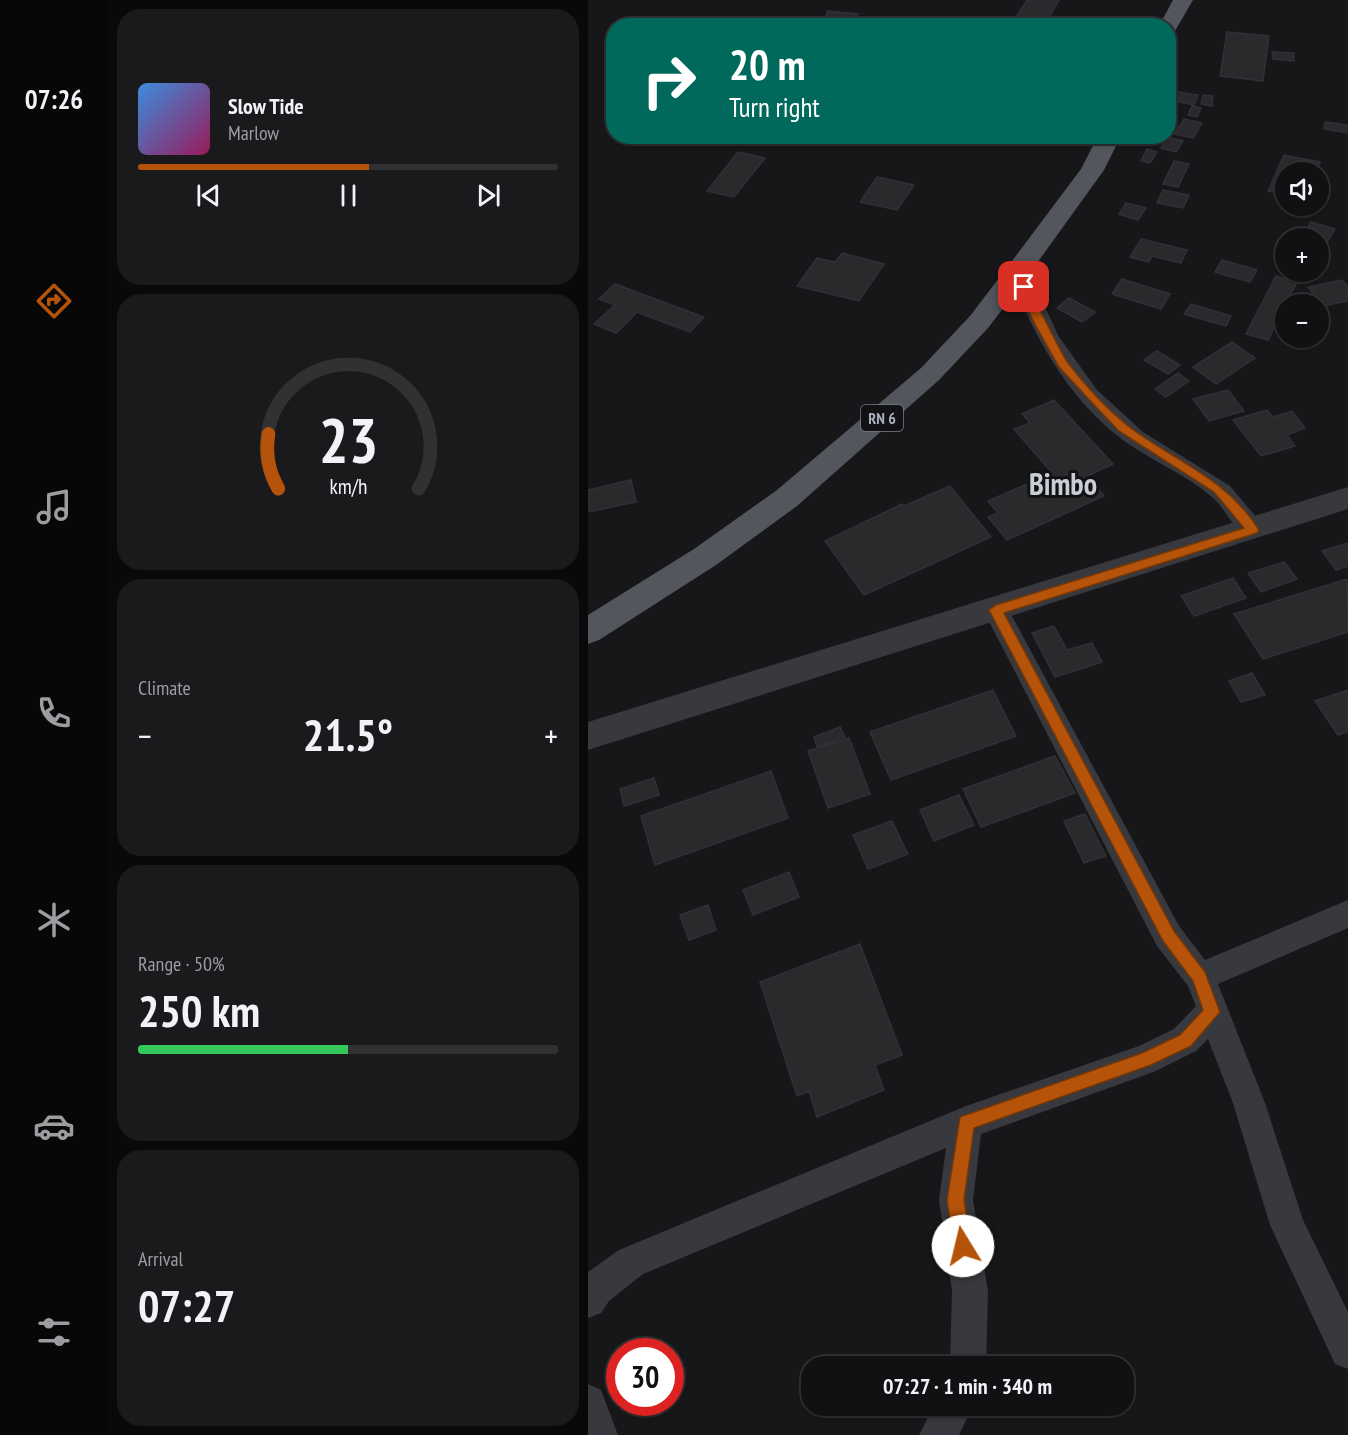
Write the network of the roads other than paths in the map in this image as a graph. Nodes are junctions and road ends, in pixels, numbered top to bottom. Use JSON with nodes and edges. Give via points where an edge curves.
{"nodes":[{"id":1,"x":1183,"y":0,"type":"edge"},
{"id":2,"x":1173,"y":18,"type":"edge"},
{"id":3,"x":1106,"y":144,"type":"edge"},
{"id":4,"x":1018,"y":271,"type":"junction"},
{"id":5,"x":1348,"y":498,"type":"edge"},
{"id":6,"x":1253,"y":530,"type":"junction"},
{"id":7,"x":996,"y":610,"type":"junction"},
{"id":8,"x":588,"y":631,"type":"edge"},
{"id":9,"x":588,"y":736,"type":"edge"},
{"id":10,"x":1348,"y":914,"type":"edge"},
{"id":11,"x":1200,"y":977,"type":"junction"},
{"id":12,"x":1212,"y":1012,"type":"junction"},
{"id":13,"x":966,"y":1123,"type":"junction"},
{"id":14,"x":588,"y":1300,"type":"edge"},
{"id":15,"x":1348,"y":1351,"type":"edge"},
{"id":16,"x":968,"y":1356,"type":"edge"},
{"id":17,"x":588,"y":1403,"type":"edge"},
{"id":18,"x":948,"y":1416,"type":"edge"},
{"id":19,"x":598,"y":1435,"type":"edge"},
{"id":20,"x":938,"y":1435,"type":"edge"}],
"edges":[{"from":1,"to":2,"type":"main road"},
{"from":3,"to":4,"type":"main road","number":"RN 6","via":[[1092,170]]},
{"from":4,"to":6,"type":"street","via":[[1037,319],[1063,365],[1123,428],[1218,489]]},
{"from":4,"to":8,"type":"main road","number":"RN 6","via":[[979,322],[930,374],[804,484],[705,557]]},
{"from":5,"to":6,"type":"street"},
{"from":6,"to":7,"type":"street"},
{"from":7,"to":9,"type":"street"},
{"from":7,"to":11,"type":"street","via":[[1168,936]]},
{"from":10,"to":11,"type":"street"},
{"from":11,"to":12,"type":"street"},
{"from":12,"to":13,"type":"street","via":[[1185,1040],[1145,1060]]},
{"from":12,"to":15,"type":"street","via":[[1249,1103],[1287,1225]]},
{"from":13,"to":14,"type":"street","via":[[631,1262],[596,1288]]},
{"from":13,"to":16,"type":"street","via":[[956,1200],[970,1291]]},
{"from":17,"to":19,"type":"street"},
{"from":18,"to":20,"type":"street"}]}
